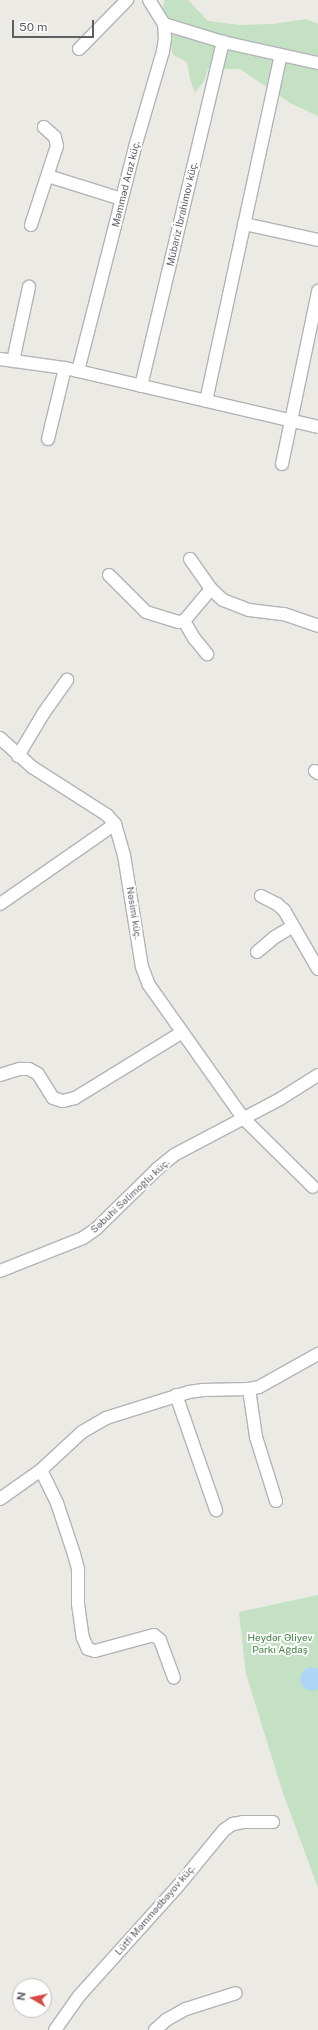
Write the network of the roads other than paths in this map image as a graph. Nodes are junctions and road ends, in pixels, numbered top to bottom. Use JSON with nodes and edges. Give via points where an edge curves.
{"nodes":[{"id":1,"x":127,"y":0,"type":"edge"},
{"id":2,"x":149,"y":0,"type":"edge"},
{"id":3,"x":164,"y":24,"type":"junction"},
{"id":4,"x":223,"y":42,"type":"junction"},
{"id":5,"x":79,"y":49,"type":"dead end"},
{"id":6,"x":281,"y":55,"type":"junction"},
{"id":7,"x":318,"y":63,"type":"edge"},
{"id":8,"x":44,"y":127,"type":"dead end"},
{"id":9,"x":48,"y":176,"type":"junction"},
{"id":10,"x":122,"y":199,"type":"junction"},
{"id":11,"x":244,"y":224,"type":"junction"},
{"id":12,"x":31,"y":225,"type":"dead end"},
{"id":13,"x":318,"y":240,"type":"edge"},
{"id":14,"x":29,"y":288,"type":"dead end"},
{"id":15,"x":318,"y":291,"type":"edge"},
{"id":16,"x":0,"y":359,"type":"edge"},
{"id":17,"x":13,"y":360,"type":"junction"},
{"id":18,"x":65,"y":368,"type":"junction"},
{"id":19,"x":78,"y":371,"type":"junction"},
{"id":20,"x":141,"y":386,"type":"junction"},
{"id":21,"x":206,"y":401,"type":"junction"},
{"id":22,"x":291,"y":420,"type":"junction"},
{"id":23,"x":318,"y":426,"type":"edge"},
{"id":24,"x":48,"y":439,"type":"dead end"},
{"id":25,"x":282,"y":464,"type":"dead end"},
{"id":26,"x":190,"y":559,"type":"dead end"},
{"id":27,"x":109,"y":575,"type":"dead end"},
{"id":28,"x":211,"y":589,"type":"junction"},
{"id":29,"x":184,"y":621,"type":"junction"},
{"id":30,"x":318,"y":626,"type":"edge"},
{"id":31,"x":207,"y":654,"type":"dead end"},
{"id":32,"x":67,"y":680,"type":"dead end"},
{"id":33,"x":0,"y":738,"type":"edge"},
{"id":34,"x":18,"y":756,"type":"junction"},
{"id":35,"x":115,"y":824,"type":"junction"},
{"id":36,"x":261,"y":896,"type":"dead end"},
{"id":37,"x":0,"y":904,"type":"edge"},
{"id":38,"x":293,"y":926,"type":"junction"},
{"id":39,"x":257,"y":952,"type":"dead end"},
{"id":40,"x":318,"y":969,"type":"edge"},
{"id":41,"x":181,"y":1032,"type":"junction"},
{"id":42,"x":0,"y":1075,"type":"edge"},
{"id":43,"x":318,"y":1075,"type":"edge"},
{"id":44,"x":243,"y":1118,"type":"junction"},
{"id":45,"x":313,"y":1187,"type":"dead end"},
{"id":46,"x":0,"y":1271,"type":"edge"},
{"id":47,"x":318,"y":1354,"type":"edge"},
{"id":48,"x":249,"y":1390,"type":"junction"},
{"id":49,"x":176,"y":1395,"type":"junction"},
{"id":50,"x":41,"y":1470,"type":"junction"},
{"id":51,"x":0,"y":1499,"type":"edge"},
{"id":52,"x":276,"y":1501,"type":"dead end"},
{"id":53,"x":216,"y":1510,"type":"dead end"},
{"id":54,"x":174,"y":1678,"type":"dead end"},
{"id":55,"x":273,"y":1822,"type":"dead end"},
{"id":56,"x":236,"y":1993,"type":"dead end"},
{"id":57,"x":55,"y":2030,"type":"edge"},
{"id":58,"x":155,"y":2030,"type":"edge"}],
"edges":[{"from":1,"to":5,"type":"street"},
{"from":2,"to":3,"type":"street"},
{"from":3,"to":4,"type":"street"},
{"from":3,"to":10,"type":"street","name":"Məmməd Araz küç.","via":[[163,51]]},
{"from":4,"to":6,"type":"street"},
{"from":4,"to":20,"type":"street","name":"Mübariz İbrahimov küç."},
{"from":6,"to":7,"type":"street"},
{"from":6,"to":11,"type":"street"},
{"from":8,"to":9,"type":"street","via":[[55,137],[56,146]]},
{"from":9,"to":10,"type":"street"},
{"from":9,"to":12,"type":"street"},
{"from":10,"to":19,"type":"street","name":"Məmməd Araz küç."},
{"from":11,"to":13,"type":"street"},
{"from":11,"to":21,"type":"street"},
{"from":14,"to":17,"type":"street"},
{"from":15,"to":22,"type":"street"},
{"from":16,"to":17,"type":"street"},
{"from":17,"to":18,"type":"street"},
{"from":18,"to":19,"type":"street"},
{"from":18,"to":24,"type":"street"},
{"from":19,"to":20,"type":"street"},
{"from":20,"to":21,"type":"street"},
{"from":21,"to":22,"type":"street"},
{"from":22,"to":23,"type":"street"},
{"from":22,"to":25,"type":"street"},
{"from":26,"to":28,"type":"street"},
{"from":27,"to":29,"type":"street","via":[[146,612],[178,622]]},
{"from":28,"to":29,"type":"street"},
{"from":28,"to":30,"type":"street","via":[[223,600],[249,610],[284,614]]},
{"from":29,"to":31,"type":"street"},
{"from":32,"to":34,"type":"street"},
{"from":33,"to":34,"type":"street"},
{"from":34,"to":35,"type":"street","via":[[107,815]]},
{"from":35,"to":37,"type":"street"},
{"from":35,"to":41,"type":"street","name":"Nəsimi küç.","via":[[124,855],[142,967],[149,986]]},
{"from":36,"to":38,"type":"street","via":[[284,910]]},
{"from":38,"to":39,"type":"street"},
{"from":38,"to":40,"type":"street"},
{"from":41,"to":42,"type":"street","via":[[75,1098],[63,1101],[53,1098],[38,1074],[29,1069]]},
{"from":41,"to":44,"type":"street","name":"Nəsimi küç."},
{"from":43,"to":44,"type":"street","name":"Səbuhi Səlimoğlu küç."},
{"from":44,"to":45,"type":"street","name":"Nəsimi küç."},
{"from":44,"to":46,"type":"street","name":"Səbuhi Səlimoğlu küç.","via":[[174,1155],[96,1229],[83,1238]]},
{"from":47,"to":48,"type":"street","via":[[269,1382]]},
{"from":48,"to":49,"type":"street","via":[[203,1390]]},
{"from":48,"to":52,"type":"street","via":[[256,1438]]},
{"from":49,"to":50,"type":"street","via":[[106,1418],[91,1426]]},
{"from":49,"to":53,"type":"street"},
{"from":50,"to":51,"type":"street"},
{"from":50,"to":54,"type":"street","via":[[57,1503],[78,1569],[78,1604],[83,1638],[88,1649],[96,1651],[154,1635],[160,1640]]},
{"from":55,"to":57,"type":"street","name":"Lütfi Məmmədbəyov küç.","via":[[243,1822],[232,1824],[224,1830],[178,1886],[79,1996]]},
{"from":56,"to":58,"type":"street","via":[[186,2009],[166,2020]]}]}
